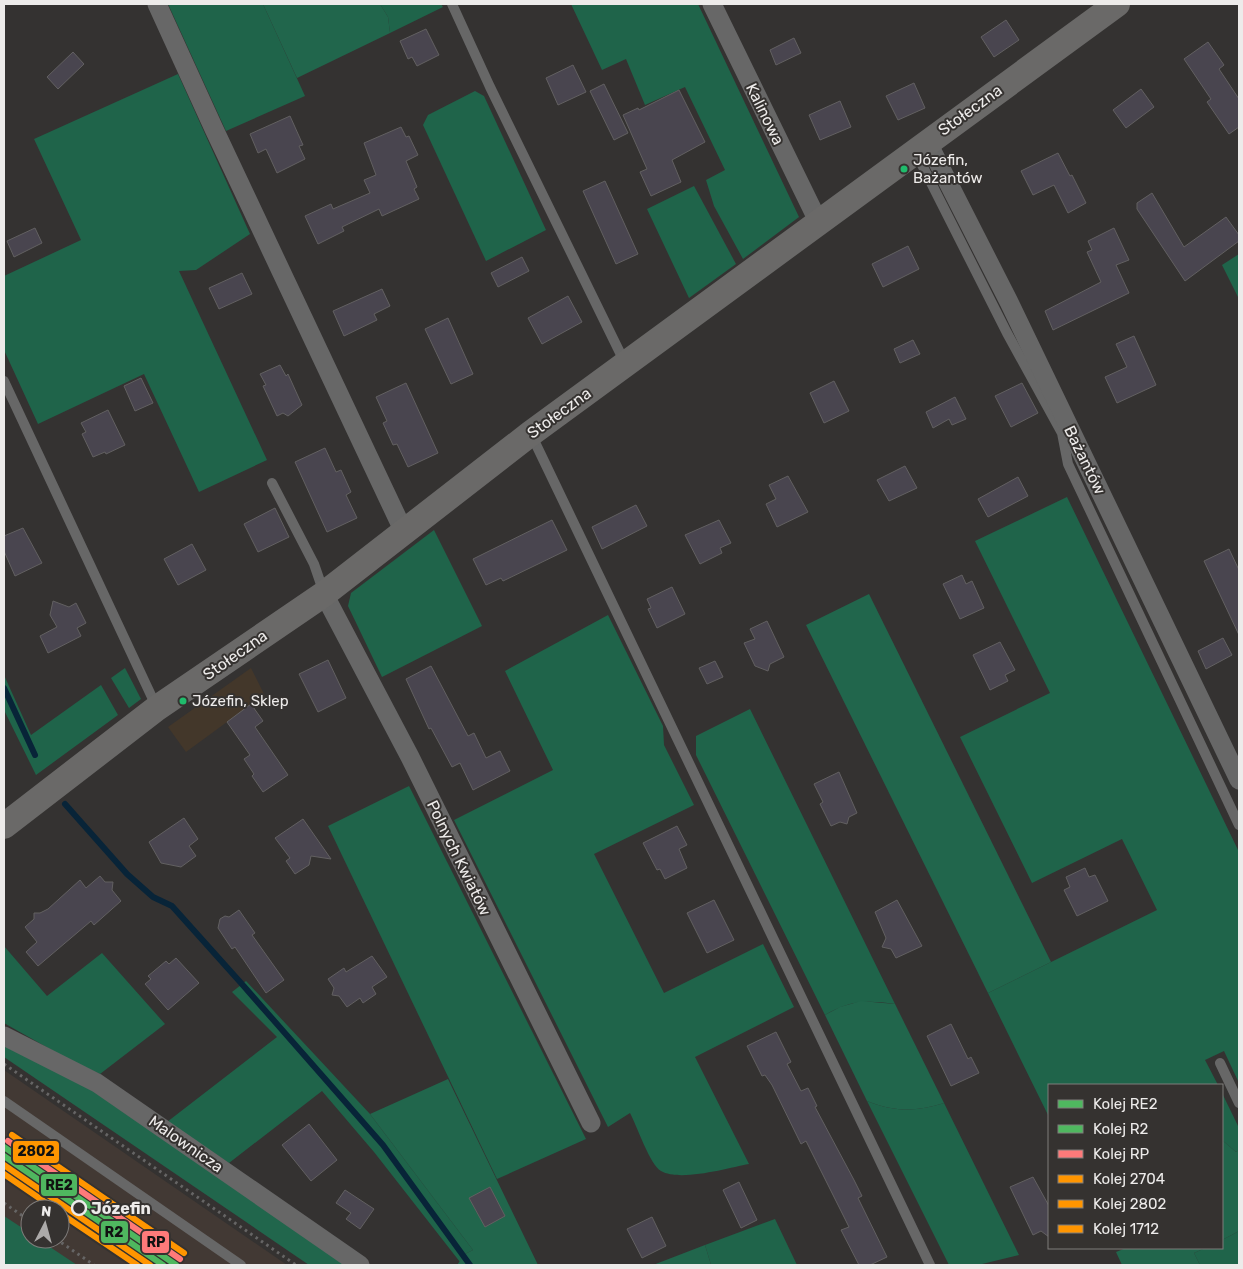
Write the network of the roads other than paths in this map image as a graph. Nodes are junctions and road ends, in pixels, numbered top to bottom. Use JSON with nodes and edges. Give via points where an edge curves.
{"nodes":[{"id":1,"x":157,"y":4,"type":"edge"},
{"id":2,"x":452,"y":4,"type":"edge"},
{"id":3,"x":712,"y":4,"type":"edge"},
{"id":4,"x":1117,"y":4,"type":"edge"},
{"id":5,"x":921,"y":146,"type":"junction"},
{"id":6,"x":819,"y":223,"type":"junction"},
{"id":7,"x":625,"y":364,"type":"junction"},
{"id":8,"x":4,"y":381,"type":"edge"},
{"id":9,"x":530,"y":434,"type":"junction"},
{"id":10,"x":272,"y":483,"type":"dead end"},
{"id":11,"x":404,"y":532,"type":"junction"},
{"id":12,"x":324,"y":594,"type":"junction"},
{"id":13,"x":157,"y":708,"type":"junction"},
{"id":14,"x":1239,"y":780,"type":"edge"},
{"id":15,"x":1239,"y":825,"type":"edge"},
{"id":16,"x":4,"y":826,"type":"edge"},
{"id":17,"x":4,"y":1036,"type":"edge"},
{"id":18,"x":1220,"y":1063,"type":"dead end"},
{"id":19,"x":4,"y":1102,"type":"edge"},
{"id":20,"x":1239,"y":1103,"type":"edge"},
{"id":21,"x":591,"y":1123,"type":"dead end"},
{"id":22,"x":241,"y":1265,"type":"edge"},
{"id":23,"x":360,"y":1265,"type":"edge"},
{"id":24,"x":930,"y":1265,"type":"edge"}],
"edges":[{"from":1,"to":11,"type":"street"},
{"from":2,"to":7,"type":"lane"},
{"from":3,"to":6,"type":"street","name":"Kalinowa"},
{"from":4,"to":5,"type":"street","name":"Stołeczna"},
{"from":5,"to":6,"type":"street","name":"Stołeczna"},
{"from":5,"to":14,"type":"street","name":"Bażantów","via":[[1008,302]]},
{"from":5,"to":15,"type":"lane","via":[[1007,333],[1062,433],[1068,464]]},
{"from":6,"to":7,"type":"street","name":"Stołeczna"},
{"from":7,"to":9,"type":"street","name":"Stołeczna"},
{"from":8,"to":13,"type":"lane"},
{"from":9,"to":11,"type":"street","name":"Stołeczna"},
{"from":9,"to":24,"type":"lane"},
{"from":10,"to":12,"type":"lane","via":[[314,564]]},
{"from":11,"to":12,"type":"street","name":"Stołeczna"},
{"from":12,"to":13,"type":"street","name":"Stołeczna"},
{"from":12,"to":21,"type":"street","name":"Polnych Kwiatów","via":[[414,766]]},
{"from":13,"to":16,"type":"street","name":"Stołeczna"},
{"from":17,"to":23,"type":"street","name":"Malownicza","via":[[97,1083]]},
{"from":18,"to":20,"type":"lane"},
{"from":19,"to":22,"type":"lane"}]}
